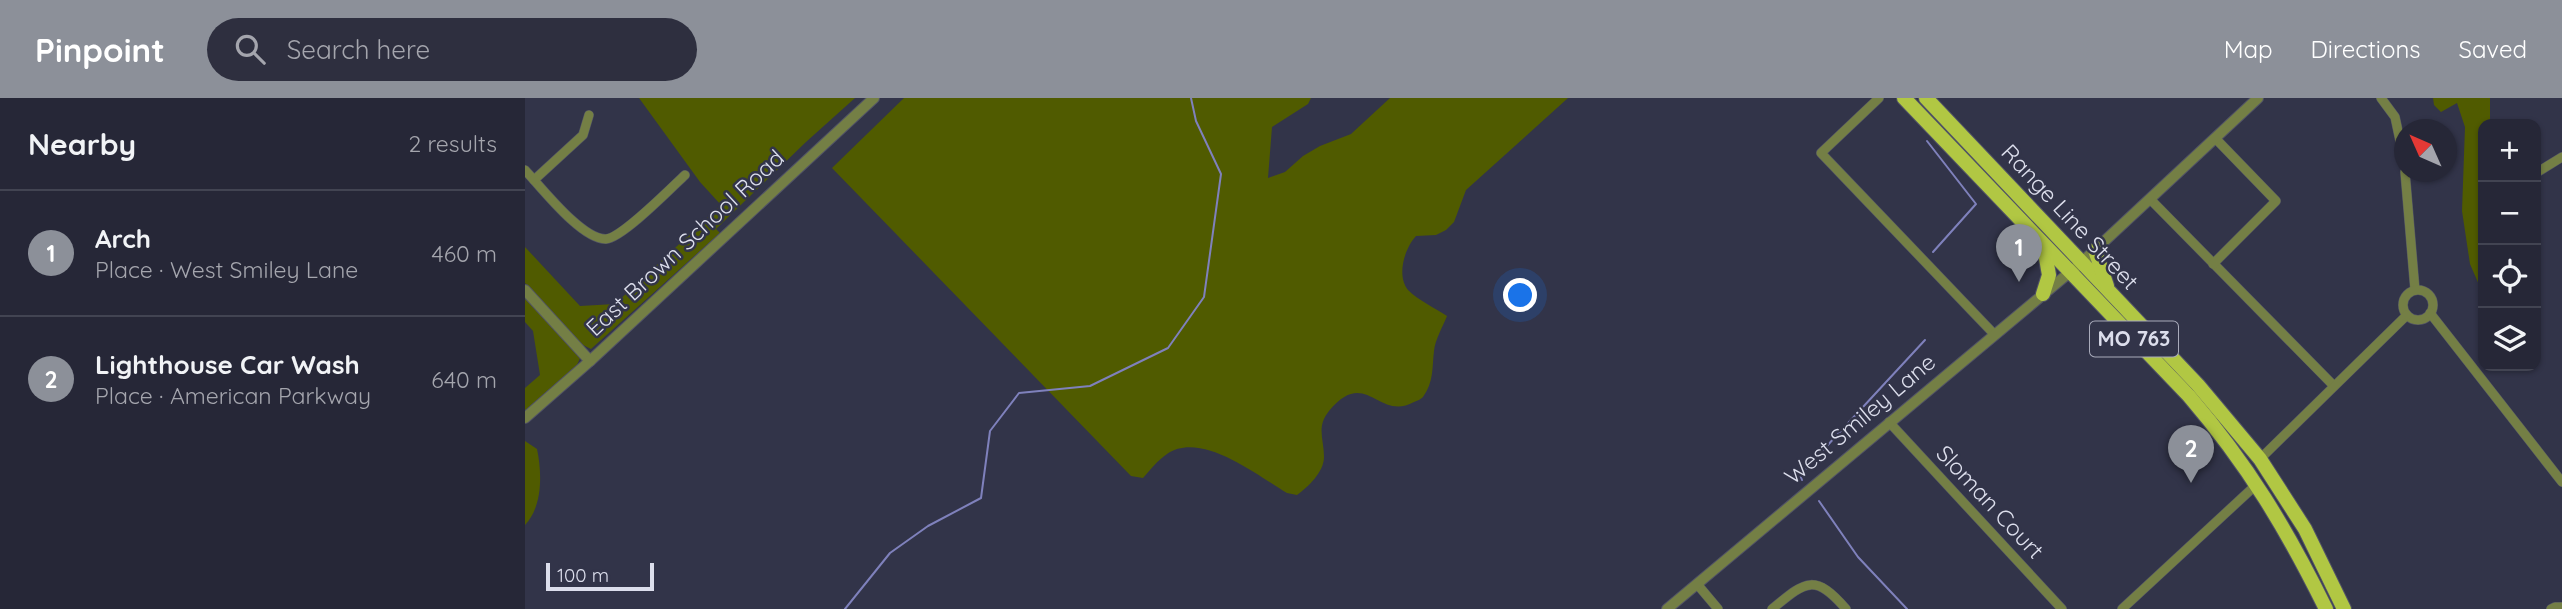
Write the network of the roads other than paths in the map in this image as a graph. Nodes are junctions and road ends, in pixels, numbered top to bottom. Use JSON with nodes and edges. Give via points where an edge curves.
{"nodes":[{"id":1,"x":874,"y":98,"type":"edge"},
{"id":2,"x":1879,"y":98,"type":"edge"},
{"id":3,"x":1904,"y":98,"type":"edge"},
{"id":4,"x":1915,"y":98,"type":"edge"},
{"id":5,"x":1926,"y":98,"type":"edge"},
{"id":6,"x":2257,"y":98,"type":"edge"},
{"id":7,"x":2381,"y":98,"type":"edge"},
{"id":8,"x":1942,"y":114,"type":"junction"},
{"id":9,"x":589,"y":115,"type":"dead end"},
{"id":10,"x":2395,"y":119,"type":"edge"},
{"id":11,"x":2215,"y":138,"type":"junction"},
{"id":12,"x":2562,"y":157,"type":"edge"},
{"id":13,"x":525,"y":170,"type":"edge"},
{"id":14,"x":2541,"y":170,"type":"edge"},
{"id":15,"x":685,"y":175,"type":"dead end"},
{"id":16,"x":534,"y":180,"type":"junction"},
{"id":17,"x":2406,"y":182,"type":"edge"},
{"id":18,"x":2150,"y":199,"type":"junction"},
{"id":19,"x":2042,"y":243,"type":"junction"},
{"id":20,"x":2095,"y":250,"type":"junction"},
{"id":21,"x":2213,"y":264,"type":"junction"},
{"id":22,"x":2076,"y":267,"type":"junction"},
{"id":23,"x":525,"y":290,"type":"edge"},
{"id":24,"x":2415,"y":290,"type":"junction"},
{"id":25,"x":2109,"y":291,"type":"junction"},
{"id":26,"x":2043,"y":294,"type":"junction"},
{"id":27,"x":2430,"y":313,"type":"junction"},
{"id":28,"x":2407,"y":315,"type":"junction"},
{"id":29,"x":1994,"y":334,"type":"junction"},
{"id":30,"x":590,"y":360,"type":"junction"},
{"id":31,"x":2334,"y":386,"type":"junction"},
{"id":32,"x":525,"y":418,"type":"edge"},
{"id":33,"x":2210,"y":420,"type":"junction"},
{"id":34,"x":1889,"y":422,"type":"junction"},
{"id":35,"x":2260,"y":459,"type":"junction"},
{"id":36,"x":2562,"y":482,"type":"edge"},
{"id":37,"x":2257,"y":484,"type":"junction"},
{"id":38,"x":2307,"y":533,"type":"junction"},
{"id":39,"x":1697,"y":584,"type":"junction"},
{"id":40,"x":2562,"y":607,"type":"edge"},
{"id":41,"x":1667,"y":609,"type":"edge"},
{"id":42,"x":1718,"y":609,"type":"edge"},
{"id":43,"x":1772,"y":609,"type":"edge"},
{"id":44,"x":1846,"y":609,"type":"edge"},
{"id":45,"x":2062,"y":609,"type":"edge"},
{"id":46,"x":2122,"y":609,"type":"edge"},
{"id":47,"x":2326,"y":609,"type":"edge"},
{"id":48,"x":2344,"y":609,"type":"edge"},
{"id":49,"x":2551,"y":609,"type":"edge"}],
"edges":[{"from":1,"to":30,"type":"street","name":"East Brown School Road"},
{"from":2,"to":29,"type":"street","via":[[1821,153]]},
{"from":3,"to":19,"type":"main road","name":"Range Line Street","number":"MO 763"},
{"from":4,"to":8,"type":"main road"},
{"from":5,"to":8,"type":"main road","name":"Range Line Street","number":"MO 763"},
{"from":6,"to":11,"type":"street","name":"West Smiley Lane"},
{"from":7,"to":10,"type":"street"},
{"from":8,"to":22,"type":"main road","name":"Range Line Street","number":"MO 763"},
{"from":9,"to":16,"type":"street","via":[[583,135]]},
{"from":11,"to":18,"type":"street","name":"West Smiley Lane"},
{"from":11,"to":21,"type":"street","via":[[2276,201]]},
{"from":12,"to":14,"type":"street"},
{"from":13,"to":16,"type":"street"},
{"from":15,"to":16,"type":"street","via":[[618,235],[606,239],[581,228]]},
{"from":17,"to":24,"type":"street"},
{"from":18,"to":20,"type":"street","name":"West Smiley Lane"},
{"from":18,"to":21,"type":"street"},
{"from":19,"to":22,"type":"main road","name":"Range Line Street","number":"MO 763"},
{"from":19,"to":26,"type":"main road","via":[[2049,275]]},
{"from":20,"to":22,"type":"street","name":"West Smiley Lane"},
{"from":20,"to":25,"type":"main road"},
{"from":21,"to":31,"type":"street"},
{"from":22,"to":25,"type":"main road","name":"Range Line Street","number":"MO 763"},
{"from":22,"to":26,"type":"street","name":"West Smiley Lane"},
{"from":22,"to":33,"type":"main road","name":"Range Line Street","number":"MO 763"},
{"from":23,"to":30,"type":"street"},
{"from":24,"to":27,"type":"street","via":[[2431,296]]},
{"from":24,"to":28,"type":"street","via":[[2403,300]]},
{"from":25,"to":35,"type":"main road","name":"Range Line Street","number":"MO 763","via":[[2199,385]]},
{"from":26,"to":29,"type":"street","name":"West Smiley Lane"},
{"from":27,"to":28,"type":"street","via":[[2421,320]]},
{"from":27,"to":36,"type":"street"},
{"from":28,"to":31,"type":"street"},
{"from":29,"to":34,"type":"street","name":"West Smiley Lane"},
{"from":30,"to":32,"type":"street","name":"East Brown School Road"},
{"from":31,"to":35,"type":"street"},
{"from":33,"to":35,"type":"main road","via":[[2253,461]]},
{"from":33,"to":37,"type":"main road","name":"Range Line Street","number":"MO 763"},
{"from":34,"to":39,"type":"street","name":"West Smiley Lane"},
{"from":34,"to":45,"type":"street","name":"Sloman Court"},
{"from":35,"to":38,"type":"main road","name":"Range Line Street","number":"MO 763"},
{"from":37,"to":38,"type":"main road","via":[[2269,487]]},
{"from":37,"to":46,"type":"street"},
{"from":37,"to":47,"type":"main road","name":"Range Line Street","number":"MO 763"},
{"from":38,"to":48,"type":"main road","name":"Range Line Street","number":"MO 763"},
{"from":39,"to":41,"type":"street","name":"West Smiley Lane"},
{"from":39,"to":42,"type":"street"},
{"from":40,"to":49,"type":"street"},
{"from":43,"to":44,"type":"street","via":[[1799,587],[1813,584],[1824,587]]}]}
